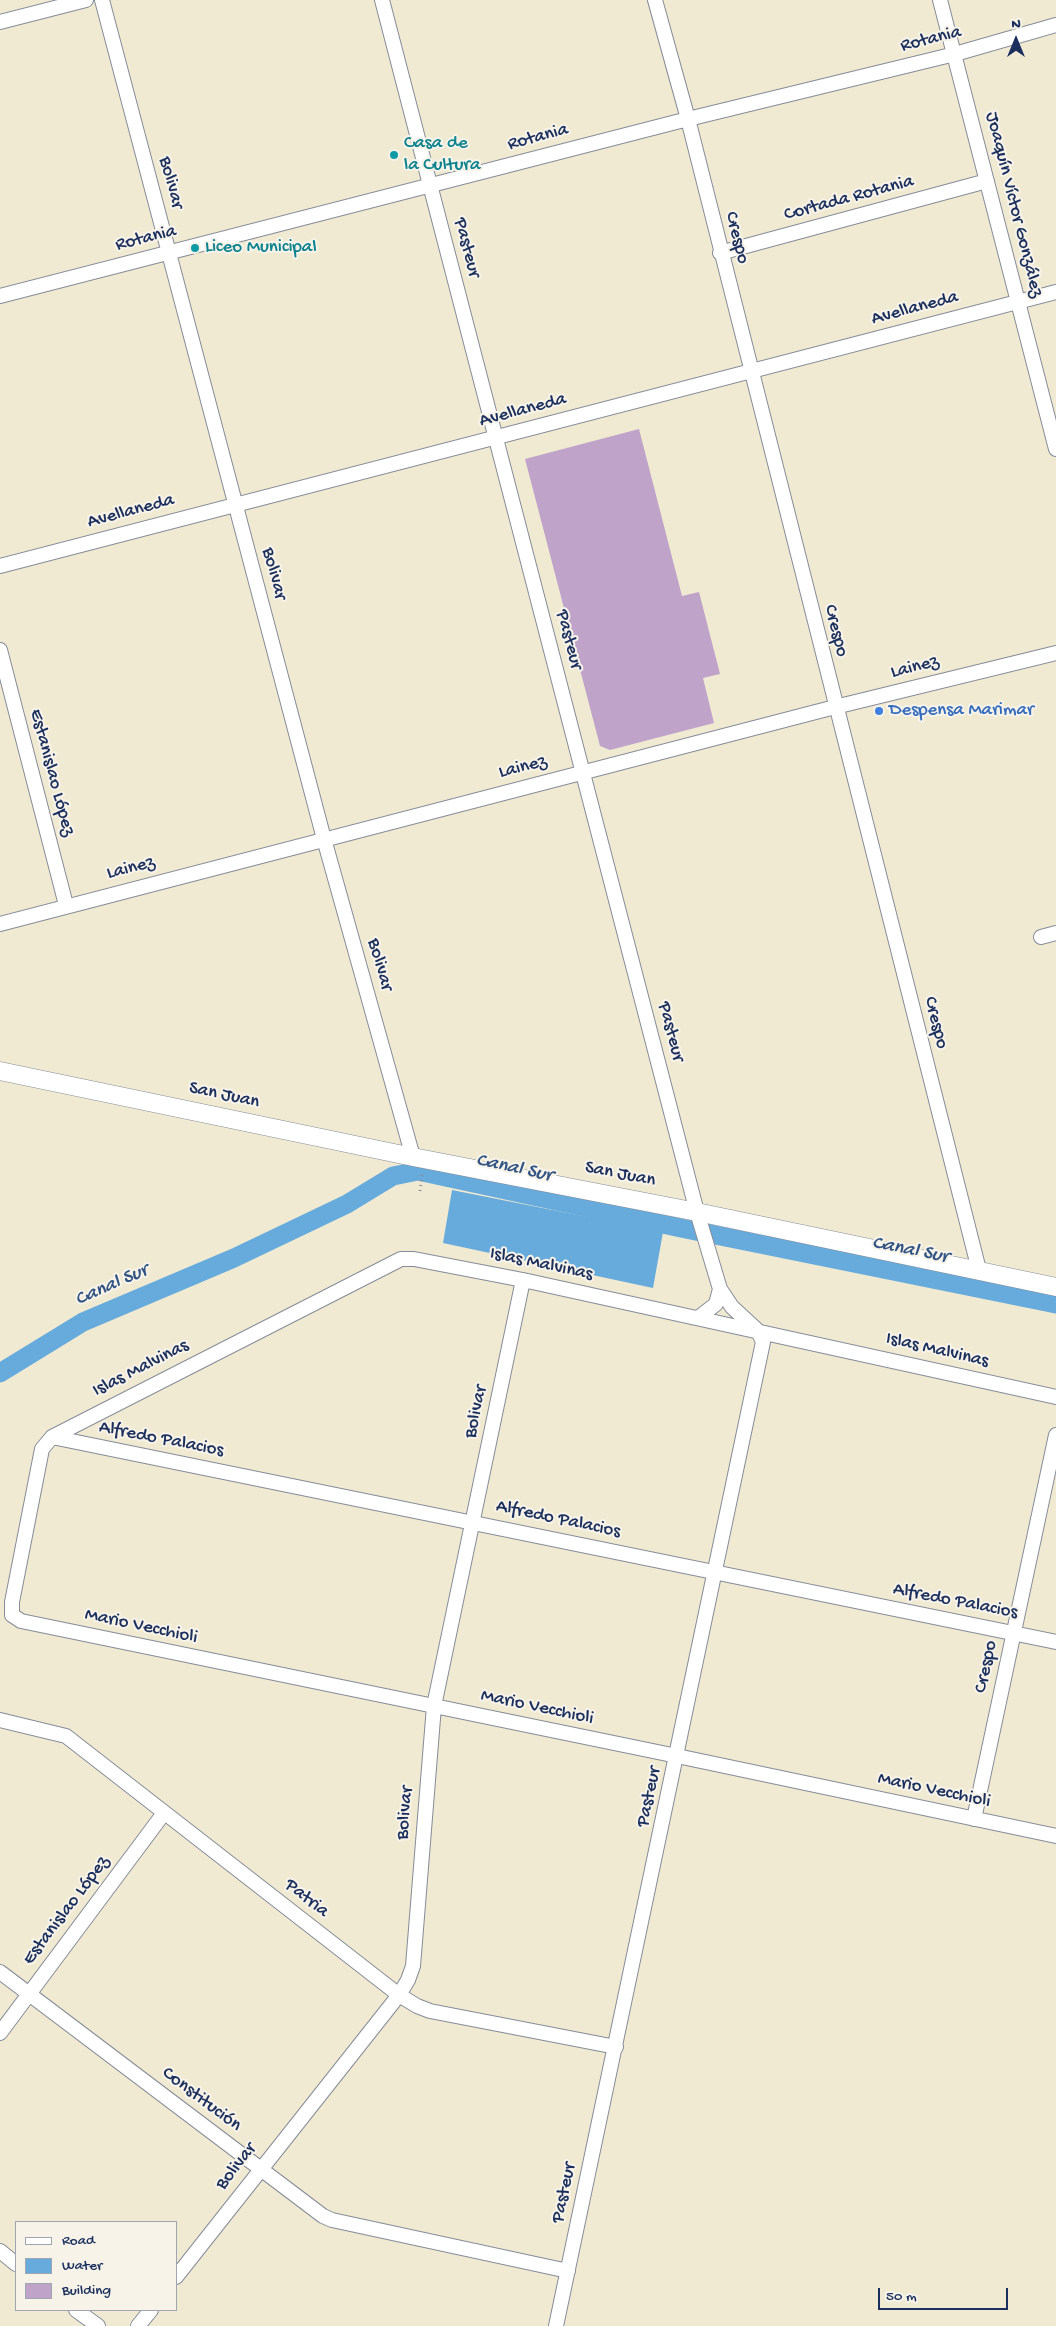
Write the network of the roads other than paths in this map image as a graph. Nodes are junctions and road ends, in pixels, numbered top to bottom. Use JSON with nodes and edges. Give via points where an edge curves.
{"nodes":[{"id":1,"x":86,"y":0,"type":"edge"},
{"id":2,"x":102,"y":0,"type":"edge"},
{"id":3,"x":382,"y":0,"type":"edge"},
{"id":4,"x":656,"y":0,"type":"edge"},
{"id":5,"x":940,"y":0,"type":"edge"},
{"id":6,"x":0,"y":22,"type":"edge"},
{"id":7,"x":1056,"y":25,"type":"edge"},
{"id":8,"x":955,"y":54,"type":"junction"},
{"id":9,"x":688,"y":119,"type":"junction"},
{"id":10,"x":987,"y":180,"type":"junction"},
{"id":11,"x":430,"y":186,"type":"junction"},
{"id":12,"x":170,"y":252,"type":"junction"},
{"id":13,"x":720,"y":253,"type":"junction"},
{"id":14,"x":1056,"y":292,"type":"edge"},
{"id":15,"x":0,"y":296,"type":"edge"},
{"id":16,"x":1018,"y":301,"type":"junction"},
{"id":17,"x":750,"y":372,"type":"junction"},
{"id":18,"x":496,"y":438,"type":"junction"},
{"id":19,"x":1056,"y":449,"type":"edge"},
{"id":20,"x":236,"y":504,"type":"junction"},
{"id":21,"x":0,"y":566,"type":"edge"},
{"id":22,"x":0,"y":650,"type":"edge"},
{"id":23,"x":1056,"y":653,"type":"edge"},
{"id":24,"x":835,"y":707,"type":"junction"},
{"id":25,"x":583,"y":772,"type":"junction"},
{"id":26,"x":324,"y":839,"type":"junction"},
{"id":27,"x":66,"y":905,"type":"junction"},
{"id":28,"x":0,"y":924,"type":"edge"},
{"id":29,"x":1056,"y":933,"type":"edge"},
{"id":30,"x":1041,"y":937,"type":"dead end"},
{"id":31,"x":0,"y":1071,"type":"edge"},
{"id":32,"x":413,"y":1157,"type":"junction"},
{"id":33,"x":697,"y":1212,"type":"junction"},
{"id":34,"x":979,"y":1270,"type":"junction"},
{"id":35,"x":524,"y":1280,"type":"junction"},
{"id":36,"x":1056,"y":1287,"type":"edge"},
{"id":37,"x":720,"y":1289,"type":"junction"},
{"id":38,"x":698,"y":1318,"type":"junction"},
{"id":39,"x":758,"y":1331,"type":"junction"},
{"id":40,"x":1056,"y":1397,"type":"edge"},
{"id":41,"x":1056,"y":1434,"type":"edge"},
{"id":42,"x":52,"y":1437,"type":"junction"},
{"id":43,"x":473,"y":1522,"type":"junction"},
{"id":44,"x":713,"y":1572,"type":"junction"},
{"id":45,"x":1014,"y":1633,"type":"junction"},
{"id":46,"x":1056,"y":1642,"type":"edge"},
{"id":47,"x":434,"y":1706,"type":"junction"},
{"id":48,"x":0,"y":1720,"type":"edge"},
{"id":49,"x":677,"y":1756,"type":"junction"},
{"id":50,"x":164,"y":1813,"type":"junction"},
{"id":51,"x":974,"y":1819,"type":"junction"},
{"id":52,"x":1056,"y":1836,"type":"edge"},
{"id":53,"x":0,"y":1972,"type":"edge"},
{"id":54,"x":29,"y":1994,"type":"junction"},
{"id":55,"x":399,"y":1995,"type":"junction"},
{"id":56,"x":0,"y":2032,"type":"edge"},
{"id":57,"x":616,"y":2048,"type":"junction"},
{"id":58,"x":260,"y":2168,"type":"junction"},
{"id":59,"x":0,"y":2251,"type":"edge"},
{"id":60,"x":15,"y":2263,"type":"edge"},
{"id":61,"x":568,"y":2270,"type":"junction"},
{"id":62,"x":178,"y":2273,"type":"edge"},
{"id":63,"x":77,"y":2311,"type":"edge"},
{"id":64,"x":149,"y":2311,"type":"edge"},
{"id":65,"x":98,"y":2326,"type":"edge"},
{"id":66,"x":138,"y":2326,"type":"edge"},
{"id":67,"x":556,"y":2326,"type":"edge"}],
"edges":[{"from":1,"to":6,"type":"street"},
{"from":2,"to":12,"type":"street","name":"Bolivar"},
{"from":3,"to":11,"type":"street","name":"Pasteur"},
{"from":4,"to":9,"type":"street","name":"Crespo"},
{"from":5,"to":8,"type":"street","name":"Joaquín Víctor González"},
{"from":7,"to":8,"type":"street","name":"Rotania"},
{"from":8,"to":9,"type":"street","name":"Rotania"},
{"from":8,"to":10,"type":"street","name":"Joaquín Víctor González"},
{"from":9,"to":11,"type":"street","name":"Rotania"},
{"from":9,"to":13,"type":"street","name":"Crespo"},
{"from":10,"to":13,"type":"street","name":"Cortada Rotania"},
{"from":10,"to":16,"type":"street","name":"Joaquín Víctor González"},
{"from":11,"to":12,"type":"street","name":"Rotania"},
{"from":11,"to":18,"type":"street","name":"Pasteur"},
{"from":12,"to":15,"type":"street","name":"Rotania"},
{"from":12,"to":20,"type":"street","name":"Bolivar"},
{"from":13,"to":17,"type":"street","name":"Crespo"},
{"from":14,"to":16,"type":"street","name":"Avellaneda"},
{"from":16,"to":17,"type":"street","name":"Avellaneda"},
{"from":16,"to":19,"type":"street","name":"Joaquín Víctor González"},
{"from":17,"to":18,"type":"street","name":"Avellaneda"},
{"from":17,"to":24,"type":"street","name":"Crespo"},
{"from":18,"to":20,"type":"street","name":"Avellaneda"},
{"from":18,"to":25,"type":"street","name":"Pasteur"},
{"from":20,"to":21,"type":"street","name":"Avellaneda"},
{"from":20,"to":26,"type":"street","name":"Bolivar"},
{"from":22,"to":27,"type":"street","name":"Estanislao López"},
{"from":23,"to":24,"type":"street","name":"Lainez"},
{"from":24,"to":25,"type":"street","name":"Lainez"},
{"from":24,"to":34,"type":"street","name":"Crespo"},
{"from":25,"to":26,"type":"street","name":"Lainez"},
{"from":25,"to":33,"type":"street","name":"Pasteur"},
{"from":26,"to":27,"type":"street","name":"Lainez"},
{"from":26,"to":32,"type":"street","name":"Bolivar"},
{"from":27,"to":28,"type":"street","name":"Lainez"},
{"from":29,"to":30,"type":"street"},
{"from":31,"to":32,"type":"street","name":"San Juan"},
{"from":32,"to":33,"type":"street","name":"San Juan"},
{"from":33,"to":34,"type":"street","name":"San Juan"},
{"from":33,"to":37,"type":"street","name":"Pasteur"},
{"from":34,"to":36,"type":"street","name":"San Juan"},
{"from":35,"to":38,"type":"street","name":"Islas Malvinas"},
{"from":35,"to":42,"type":"street","name":"Islas Malvinas","via":[[401,1259]]},
{"from":35,"to":43,"type":"street","name":"Bolivar"},
{"from":37,"to":38,"type":"street","via":[[716,1304]]},
{"from":37,"to":39,"type":"street","name":"Pasteur","via":[[736,1312]]},
{"from":38,"to":39,"type":"street","name":"Islas Malvinas"},
{"from":39,"to":40,"type":"street","name":"Islas Malvinas"},
{"from":39,"to":44,"type":"street","name":"Pasteur","via":[[763,1342]]},
{"from":41,"to":45,"type":"street","name":"Crespo"},
{"from":42,"to":43,"type":"street","name":"Alfredo Palacios"},
{"from":42,"to":47,"type":"street","name":"Mario Vecchioli","via":[[42,1449],[12,1615],[21,1621]]},
{"from":43,"to":44,"type":"street","name":"Alfredo Palacios"},
{"from":43,"to":47,"type":"street","name":"Bolivar"},
{"from":44,"to":45,"type":"street","name":"Alfredo Palacios"},
{"from":44,"to":49,"type":"street","name":"Pasteur"},
{"from":45,"to":46,"type":"street","name":"Alfredo Palacios"},
{"from":45,"to":51,"type":"street","name":"Crespo"},
{"from":47,"to":49,"type":"street","name":"Mario Vecchioli"},
{"from":47,"to":55,"type":"street","name":"Bolivar","via":[[413,1966]]},
{"from":48,"to":50,"type":"street","name":"Patria","via":[[66,1736]]},
{"from":49,"to":51,"type":"street","name":"Mario Vecchioli"},
{"from":49,"to":57,"type":"street","name":"Pasteur"},
{"from":50,"to":54,"type":"street","name":"Estanislao López"},
{"from":50,"to":55,"type":"street","name":"Patria"},
{"from":51,"to":52,"type":"street","name":"Mario Vecchioli"},
{"from":53,"to":54,"type":"street","name":"Constitución"},
{"from":54,"to":56,"type":"street","name":"Estanislao López"},
{"from":54,"to":58,"type":"street","name":"Constitución"},
{"from":55,"to":57,"type":"street","name":"Patria","via":[[430,2011]]},
{"from":55,"to":58,"type":"street","name":"Bolivar"},
{"from":57,"to":61,"type":"street","name":"Pasteur"},
{"from":58,"to":61,"type":"street","name":"Constitución","via":[[332,2220]]},
{"from":58,"to":62,"type":"street","name":"Bolivar"},
{"from":59,"to":60,"type":"street"},
{"from":61,"to":67,"type":"street","name":"Pasteur"},
{"from":63,"to":65,"type":"street"},
{"from":64,"to":66,"type":"street"}]}
